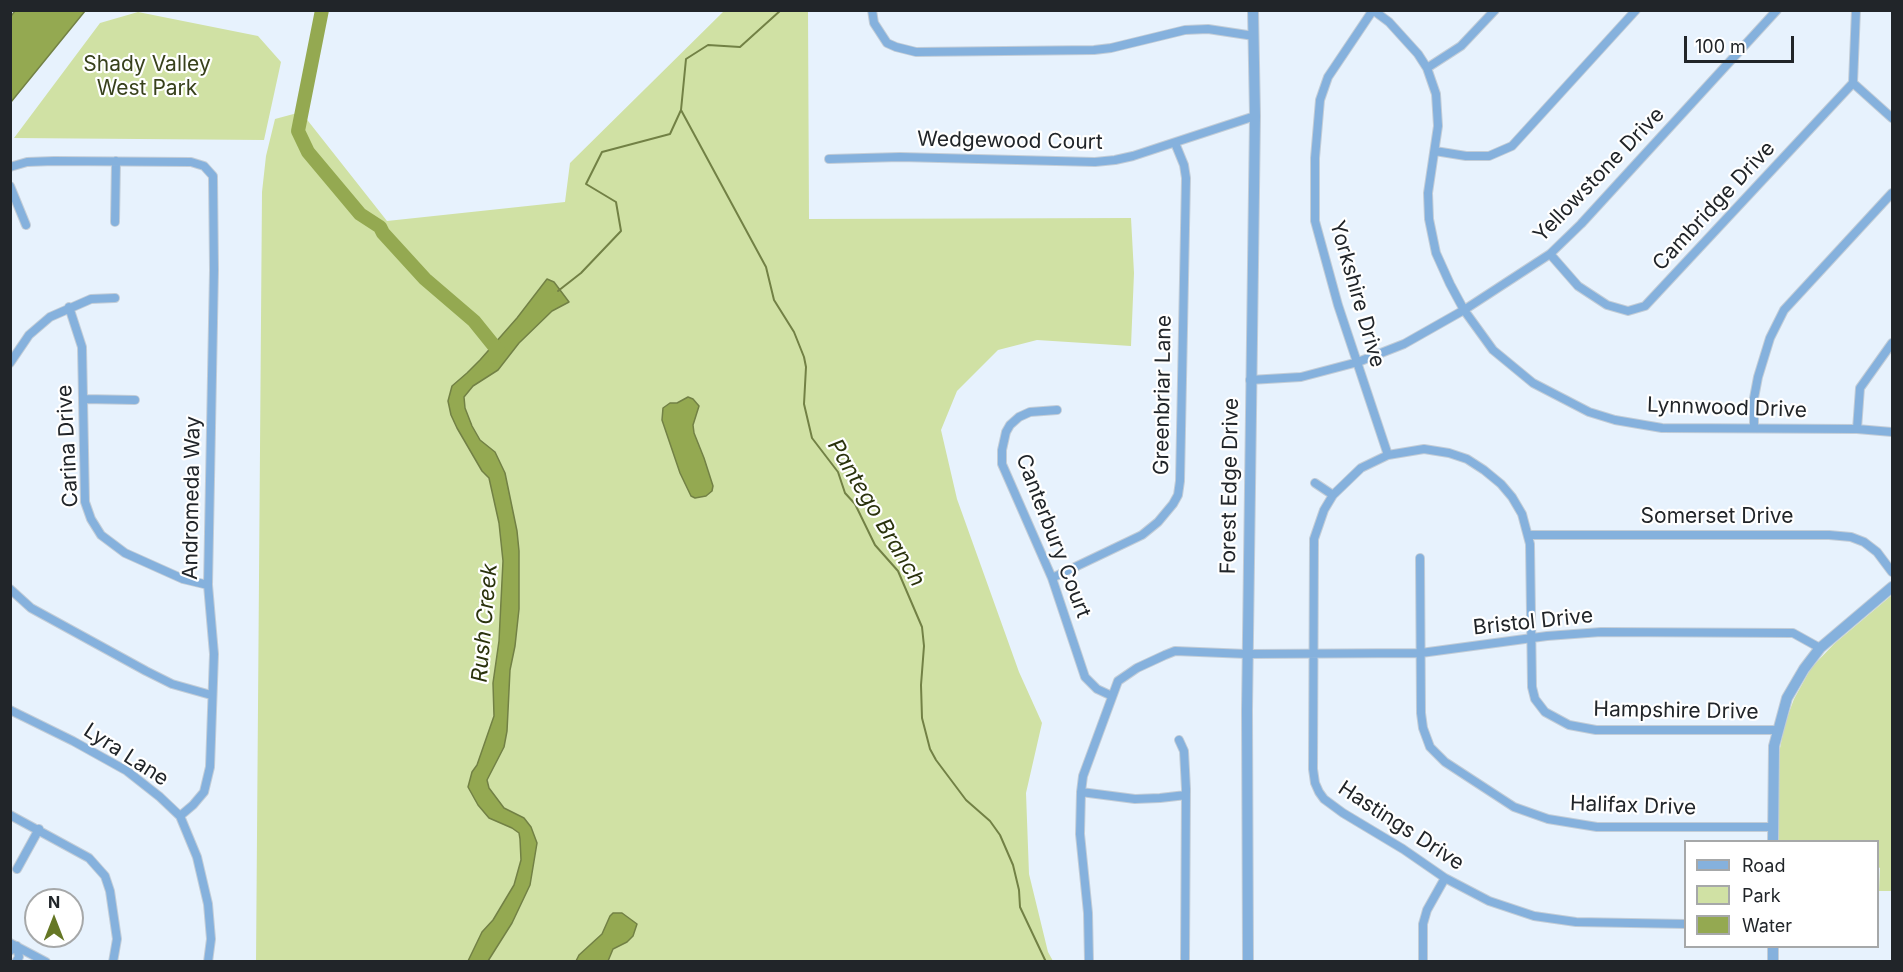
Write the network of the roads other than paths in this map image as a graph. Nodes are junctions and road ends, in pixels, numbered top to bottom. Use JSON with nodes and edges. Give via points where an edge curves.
{"nodes":[{"id":1,"x":872,"y":10,"type":"edge"},
{"id":2,"x":1253,"y":10,"type":"edge"},
{"id":3,"x":1373,"y":10,"type":"edge"},
{"id":4,"x":1495,"y":10,"type":"edge"},
{"id":5,"x":1636,"y":10,"type":"edge"},
{"id":6,"x":1777,"y":10,"type":"edge"},
{"id":7,"x":1856,"y":10,"type":"edge"},
{"id":8,"x":1254,"y":36,"type":"junction"},
{"id":9,"x":1427,"y":68,"type":"junction"},
{"id":10,"x":1853,"y":83,"type":"junction"},
{"id":11,"x":1255,"y":116,"type":"junction"},
{"id":12,"x":1893,"y":118,"type":"edge"},
{"id":13,"x":1175,"y":143,"type":"junction"},
{"id":14,"x":1435,"y":151,"type":"junction"},
{"id":15,"x":829,"y":159,"type":"dead end"},
{"id":16,"x":116,"y":161,"type":"junction"},
{"id":17,"x":10,"y":167,"type":"edge"},
{"id":18,"x":10,"y":186,"type":"edge"},
{"id":19,"x":1893,"y":193,"type":"edge"},
{"id":20,"x":115,"y":222,"type":"dead end"},
{"id":21,"x":26,"y":225,"type":"dead end"},
{"id":22,"x":1550,"y":254,"type":"junction"},
{"id":23,"x":115,"y":298,"type":"dead end"},
{"id":24,"x":69,"y":307,"type":"junction"},
{"id":25,"x":1464,"y":310,"type":"junction"},
{"id":26,"x":1893,"y":343,"type":"edge"},
{"id":27,"x":1358,"y":362,"type":"junction"},
{"id":28,"x":10,"y":363,"type":"edge"},
{"id":29,"x":1250,"y":380,"type":"junction"},
{"id":30,"x":84,"y":399,"type":"junction"},
{"id":31,"x":135,"y":400,"type":"dead end"},
{"id":32,"x":1057,"y":410,"type":"dead end"},
{"id":33,"x":1754,"y":427,"type":"junction"},
{"id":34,"x":1857,"y":429,"type":"junction"},
{"id":35,"x":1893,"y":432,"type":"edge"},
{"id":36,"x":1388,"y":455,"type":"junction"},
{"id":37,"x":1315,"y":483,"type":"dead end"},
{"id":38,"x":1333,"y":495,"type":"junction"},
{"id":39,"x":1528,"y":535,"type":"junction"},
{"id":40,"x":1420,"y":558,"type":"dead end"},
{"id":41,"x":1893,"y":572,"type":"edge"},
{"id":42,"x":1052,"y":578,"type":"junction"},
{"id":43,"x":208,"y":585,"type":"junction"},
{"id":44,"x":1893,"y":587,"type":"edge"},
{"id":45,"x":10,"y":589,"type":"edge"},
{"id":46,"x":1530,"y":639,"type":"junction"},
{"id":47,"x":1820,"y":648,"type":"junction"},
{"id":48,"x":1421,"y":653,"type":"junction"},
{"id":49,"x":1247,"y":654,"type":"junction"},
{"id":50,"x":1312,"y":654,"type":"junction"},
{"id":51,"x":211,"y":695,"type":"junction"},
{"id":52,"x":1112,"y":696,"type":"junction"},
{"id":53,"x":10,"y":710,"type":"edge"},
{"id":54,"x":1777,"y":730,"type":"junction"},
{"id":55,"x":1179,"y":740,"type":"dead end"},
{"id":56,"x":1081,"y":792,"type":"junction"},
{"id":57,"x":1186,"y":795,"type":"junction"},
{"id":58,"x":10,"y":815,"type":"edge"},
{"id":59,"x":180,"y":816,"type":"junction"},
{"id":60,"x":1773,"y":826,"type":"junction"},
{"id":61,"x":39,"y":829,"type":"junction"},
{"id":62,"x":1773,"y":840,"type":"edge"},
{"id":63,"x":17,"y":869,"type":"dead end"},
{"id":64,"x":1445,"y":878,"type":"junction"},
{"id":65,"x":1684,"y":924,"type":"edge"},
{"id":66,"x":13,"y":947,"type":"edge"},
{"id":67,"x":1185,"y":959,"type":"dead end"},
{"id":68,"x":16,"y":962,"type":"edge"},
{"id":69,"x":46,"y":962,"type":"edge"},
{"id":70,"x":113,"y":962,"type":"edge"},
{"id":71,"x":208,"y":962,"type":"edge"},
{"id":72,"x":1089,"y":962,"type":"edge"},
{"id":73,"x":1248,"y":962,"type":"edge"},
{"id":74,"x":1423,"y":962,"type":"edge"}],
"edges":[{"from":1,"to":8,"type":"street","via":[[883,39],[916,52],[1111,48],[1185,30]]},
{"from":2,"to":8,"type":"street","name":"Forest Edge Drive"},
{"from":3,"to":9,"type":"street","name":"Lynnwood Drive","via":[[1401,34]]},
{"from":3,"to":27,"type":"street","name":"Yorkshire Drive","via":[[1328,77],[1320,100],[1315,158],[1315,221]]},
{"from":4,"to":9,"type":"street","via":[[1461,46]]},
{"from":5,"to":14,"type":"street","via":[[1512,146],[1489,156]]},
{"from":6,"to":22,"type":"street","name":"Yellowstone Drive"},
{"from":7,"to":10,"type":"street"},
{"from":8,"to":11,"type":"street","name":"Forest Edge Drive"},
{"from":9,"to":14,"type":"street","name":"Lynnwood Drive","via":[[1439,117]]},
{"from":10,"to":12,"type":"street"},
{"from":10,"to":22,"type":"street","name":"Cambridge Drive","via":[[1645,306],[1628,311],[1607,305],[1578,286]]},
{"from":11,"to":13,"type":"street","name":"Wedgewood Court"},
{"from":11,"to":29,"type":"street","name":"Forest Edge Drive"},
{"from":13,"to":15,"type":"street","name":"Wedgewood Court","via":[[1095,162]]},
{"from":13,"to":42,"type":"street","name":"Greenbriar Lane","via":[[1186,178],[1178,495],[1158,522],[1142,534]]},
{"from":14,"to":25,"type":"street","name":"Lynnwood Drive","via":[[1428,193],[1429,219],[1436,253]]},
{"from":16,"to":17,"type":"street","via":[[27,162]]},
{"from":16,"to":20,"type":"street"},
{"from":16,"to":43,"type":"street","name":"Andromeda Way","via":[[198,163],[213,176]]},
{"from":18,"to":21,"type":"street"},
{"from":19,"to":33,"type":"street","via":[[1784,310],[1758,377]]},
{"from":22,"to":25,"type":"street","name":"Yellowstone Drive"},
{"from":23,"to":24,"type":"street","via":[[91,299]]},
{"from":24,"to":28,"type":"street","via":[[29,335]]},
{"from":24,"to":30,"type":"street","name":"Carina Drive","via":[[82,347]]},
{"from":25,"to":27,"type":"street","name":"Yellowstone Drive","via":[[1404,344]]},
{"from":25,"to":33,"type":"street","name":"Lynnwood Drive","via":[[1493,350],[1533,383],[1589,412],[1662,428]]},
{"from":26,"to":34,"type":"street","via":[[1860,388]]},
{"from":27,"to":29,"type":"street","name":"Yellowstone Drive","via":[[1301,377]]},
{"from":27,"to":36,"type":"street","name":"Yorkshire Drive"},
{"from":29,"to":49,"type":"street","name":"Forest Edge Drive"},
{"from":30,"to":31,"type":"street"},
{"from":30,"to":43,"type":"street","name":"Carina Drive","via":[[84,502],[101,535],[125,553],[183,579]]},
{"from":32,"to":42,"type":"street","name":"Canterbury Court","via":[[1019,417],[1006,432],[1001,458]]},
{"from":33,"to":34,"type":"street","name":"Lynnwood Drive"},
{"from":34,"to":35,"type":"street","name":"Lynnwood Drive"},
{"from":36,"to":38,"type":"street","name":"Hastings Drive","via":[[1361,468]]},
{"from":36,"to":39,"type":"street","name":"Hampshire Drive","via":[[1424,449],[1467,459],[1492,476],[1512,497]]},
{"from":37,"to":38,"type":"street"},
{"from":38,"to":50,"type":"street","name":"Hastings Drive","via":[[1314,539]]},
{"from":39,"to":41,"type":"street","name":"Somerset Drive","via":[[1851,537],[1877,552]]},
{"from":39,"to":46,"type":"street","name":"Hampshire Drive"},
{"from":40,"to":48,"type":"street","name":"Halifax Drive"},
{"from":42,"to":52,"type":"street","name":"Canterbury Court","via":[[1085,677]]},
{"from":43,"to":51,"type":"street","name":"Andromeda Way","via":[[214,654]]},
{"from":44,"to":47,"type":"street"},
{"from":45,"to":51,"type":"street","via":[[31,608],[146,671],[172,684]]},
{"from":46,"to":47,"type":"street","name":"Bristol Drive","via":[[1601,632],[1773,632],[1793,633]]},
{"from":46,"to":48,"type":"street","name":"Bristol Drive"},
{"from":46,"to":54,"type":"street","name":"Hampshire Drive","via":[[1535,699],[1545,712],[1569,724],[1596,730]]},
{"from":47,"to":54,"type":"street","via":[[1786,698]]},
{"from":48,"to":50,"type":"street","name":"Bristol Drive"},
{"from":48,"to":60,"type":"street","name":"Halifax Drive","via":[[1422,720],[1430,747],[1445,762],[1514,807],[1548,819],[1597,827]]},
{"from":49,"to":50,"type":"street","name":"Bristol Drive"},
{"from":49,"to":52,"type":"street","name":"Bristol Drive","via":[[1165,654],[1124,676]]},
{"from":49,"to":73,"type":"street","name":"Forest Edge Drive"},
{"from":50,"to":64,"type":"street","name":"Hastings Drive","via":[[1313,769],[1319,792],[1343,813]]},
{"from":51,"to":59,"type":"street","name":"Andromeda Way","via":[[208,779],[204,792]]},
{"from":52,"to":56,"type":"street","name":"Bristol Drive","via":[[1083,776]]},
{"from":53,"to":59,"type":"street","name":"Lyra Lane","via":[[127,771]]},
{"from":54,"to":60,"type":"street"},
{"from":55,"to":57,"type":"street","via":[[1184,751]]},
{"from":56,"to":57,"type":"street","via":[[1135,799]]},
{"from":56,"to":72,"type":"street","name":"Bristol Drive"},
{"from":57,"to":67,"type":"street"},
{"from":58,"to":61,"type":"street"},
{"from":59,"to":71,"type":"street","name":"Lyra Lane","via":[[198,857],[208,904]]},
{"from":60,"to":62,"type":"street"},
{"from":61,"to":63,"type":"street"},
{"from":61,"to":70,"type":"street","via":[[89,858],[105,876],[117,939]]},
{"from":64,"to":65,"type":"street","name":"Hastings Drive","via":[[1489,901],[1534,916],[1576,922]]},
{"from":64,"to":74,"type":"street","via":[[1423,924]]},
{"from":66,"to":68,"type":"street","via":[[19,957]]},
{"from":66,"to":69,"type":"street"}]}
